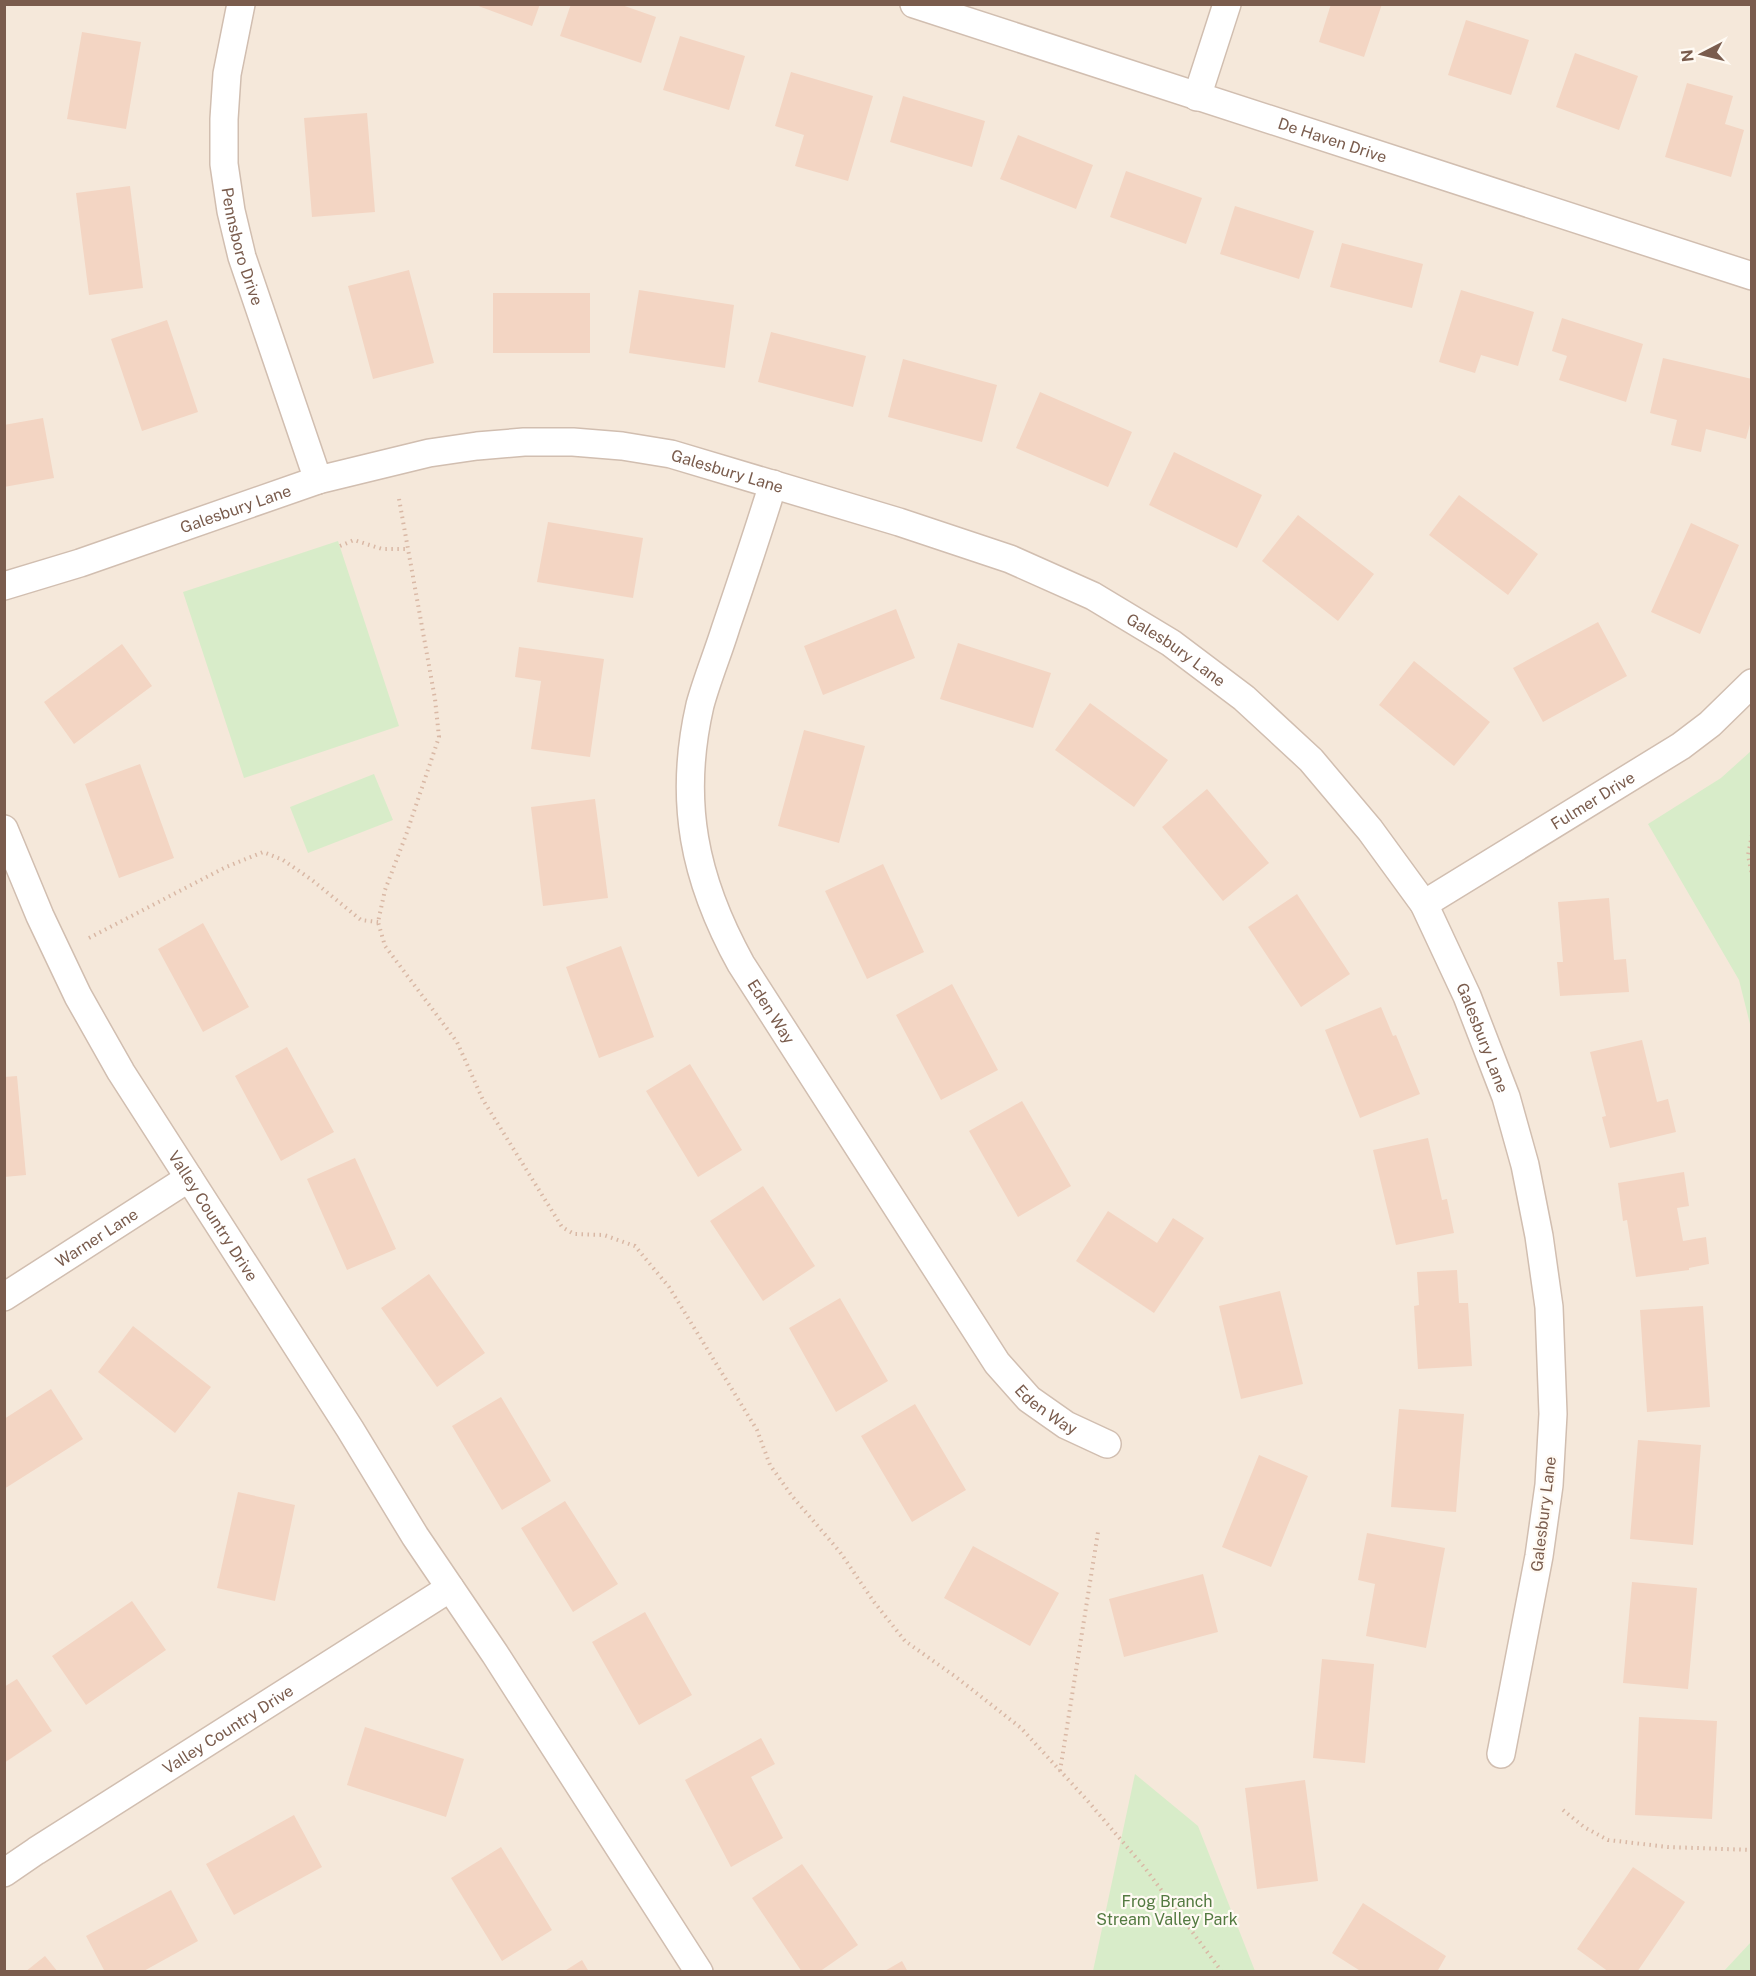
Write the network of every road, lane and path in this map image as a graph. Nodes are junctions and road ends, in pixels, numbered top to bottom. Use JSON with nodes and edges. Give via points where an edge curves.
{"nodes":[{"id":1,"x":241,"y":4,"type":"edge"},
{"id":2,"x":914,"y":4,"type":"edge"},
{"id":3,"x":1227,"y":4,"type":"edge"},
{"id":4,"x":1197,"y":97,"type":"junction"},
{"id":5,"x":1752,"y":276,"type":"edge"},
{"id":6,"x":318,"y":480,"type":"junction"},
{"id":7,"x":773,"y":484,"type":"junction"},
{"id":8,"x":399,"y":499,"type":"dead end"},
{"id":9,"x":340,"y":546,"type":"dead end"},
{"id":10,"x":408,"y":549,"type":"junction"},
{"id":11,"x":4,"y":586,"type":"edge"},
{"id":12,"x":1752,"y":683,"type":"edge"},
{"id":13,"x":4,"y":829,"type":"edge"},
{"id":14,"x":1752,"y":835,"type":"edge"},
{"id":15,"x":1752,"y":875,"type":"edge"},
{"id":16,"x":1424,"y":904,"type":"junction"},
{"id":17,"x":378,"y":922,"type":"junction"},
{"id":18,"x":88,"y":938,"type":"dead end"},
{"id":19,"x":189,"y":1178,"type":"junction"},
{"id":20,"x":4,"y":1297,"type":"edge"},
{"id":21,"x":1107,"y":1444,"type":"dead end"},
{"id":22,"x":1098,"y":1532,"type":"dead end"},
{"id":23,"x":450,"y":1588,"type":"junction"},
{"id":24,"x":1501,"y":1754,"type":"dead end"},
{"id":25,"x":1060,"y":1771,"type":"junction"},
{"id":26,"x":1563,"y":1810,"type":"dead end"},
{"id":27,"x":1752,"y":1850,"type":"edge"},
{"id":28,"x":4,"y":1873,"type":"edge"},
{"id":29,"x":699,"y":1971,"type":"edge"},
{"id":30,"x":1222,"y":1971,"type":"edge"}],
"edges":[{"from":1,"to":6,"type":"street","name":"Pennsboro Drive","via":[[227,74],[224,119],[224,165],[231,211],[242,257]]},
{"from":2,"to":4,"type":"street","name":"De Haven Drive"},
{"from":3,"to":4,"type":"street"},
{"from":4,"to":5,"type":"street","name":"De Haven Drive"},
{"from":6,"to":7,"type":"street","name":"Galesbury Lane","via":[[429,453],[524,442],[573,442],[671,454]]},
{"from":6,"to":11,"type":"street","name":"Galesbury Lane"},
{"from":7,"to":16,"type":"street","name":"Galesbury Lane","via":[[1010,559],[1093,596],[1171,643],[1244,698],[1311,760],[1370,830]]},
{"from":7,"to":21,"type":"street","name":"Eden Way","via":[[701,703],[693,742],[691,816],[707,892],[741,964],[997,1363],[1029,1399],[1066,1425]]},
{"from":8,"to":10,"type":"path"},
{"from":9,"to":10,"type":"path","via":[[354,540],[382,549]]},
{"from":10,"to":17,"type":"path","via":[[439,737],[385,890]]},
{"from":12,"to":16,"type":"street","name":"Fulmer Drive","via":[[1681,746]]},
{"from":13,"to":19,"type":"street","name":"Valley Country Drive","via":[[78,996]]},
{"from":14,"to":15,"type":"path","via":[[1748,855]]},
{"from":16,"to":24,"type":"street","name":"Galesbury Lane","via":[[1467,996],[1506,1096],[1525,1166],[1549,1307],[1553,1414],[1549,1485]]},
{"from":17,"to":18,"type":"path","via":[[361,920],[312,880],[263,852]]},
{"from":17,"to":25,"type":"path","via":[[385,946],[457,1042],[483,1100],[562,1227],[574,1234],[604,1235],[635,1246],[675,1296],[757,1430],[770,1465],[905,1641],[1021,1728]]},
{"from":19,"to":20,"type":"street","name":"Warner Lane"},
{"from":19,"to":23,"type":"street","name":"Valley Country Drive"},
{"from":22,"to":25,"type":"path"},
{"from":23,"to":28,"type":"street","name":"Valley Country Drive"},
{"from":23,"to":29,"type":"street","name":"Valley Country Drive"},
{"from":25,"to":30,"type":"path","via":[[1145,1868]]},
{"from":26,"to":27,"type":"path","via":[[1608,1840]]}]}
